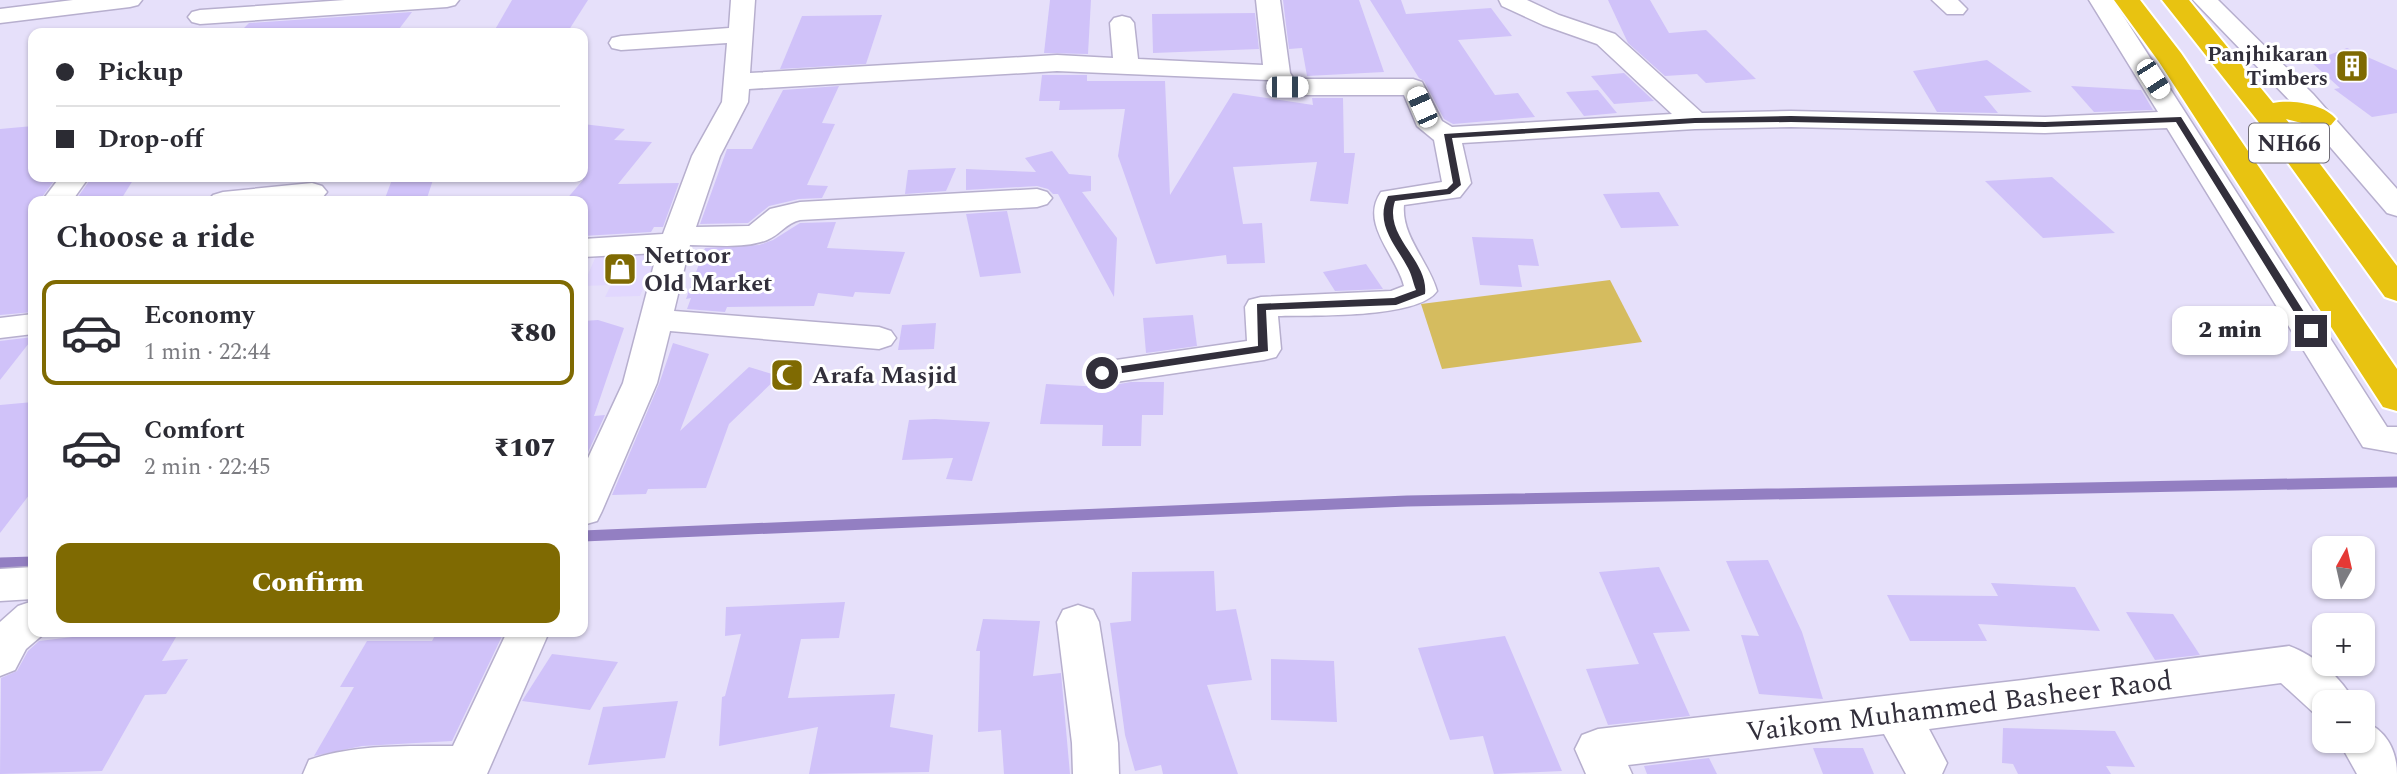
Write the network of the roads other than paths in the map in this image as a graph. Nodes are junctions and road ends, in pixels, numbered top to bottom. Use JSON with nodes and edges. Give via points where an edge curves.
{"nodes":[{"id":1,"x":130,"y":0,"type":"edge"},
{"id":2,"x":447,"y":0,"type":"edge"},
{"id":3,"x":743,"y":0,"type":"edge"},
{"id":4,"x":1268,"y":0,"type":"edge"},
{"id":5,"x":2101,"y":0,"type":"edge"},
{"id":6,"x":2127,"y":0,"type":"edge"},
{"id":7,"x":2175,"y":0,"type":"edge"},
{"id":8,"x":1510,"y":1,"type":"edge"},
{"id":9,"x":2208,"y":1,"type":"edge"},
{"id":10,"x":15,"y":10,"type":"edge"},
{"id":11,"x":199,"y":17,"type":"edge"},
{"id":12,"x":1122,"y":23,"type":"dead end"},
{"id":13,"x":739,"y":35,"type":"junction"},
{"id":14,"x":621,"y":43,"type":"dead end"},
{"id":15,"x":1126,"y":65,"type":"junction"},
{"id":16,"x":1277,"y":73,"type":"junction"},
{"id":17,"x":735,"y":82,"type":"junction"},
{"id":18,"x":2267,"y":114,"type":"junction"},
{"id":19,"x":2178,"y":119,"type":"junction"},
{"id":20,"x":2321,"y":119,"type":"junction"},
{"id":21,"x":1695,"y":121,"type":"junction"},
{"id":22,"x":1447,"y":136,"type":"junction"},
{"id":23,"x":2365,"y":173,"type":"junction"},
{"id":24,"x":2397,"y":178,"type":"edge"},
{"id":25,"x":313,"y":190,"type":"edge"},
{"id":26,"x":263,"y":196,"type":"edge"},
{"id":27,"x":1037,"y":198,"type":"dead end"},
{"id":28,"x":2397,"y":207,"type":"edge"},
{"id":29,"x":676,"y":239,"type":"junction"},
{"id":30,"x":588,"y":248,"type":"edge"},
{"id":31,"x":2397,"y":290,"type":"edge"},
{"id":32,"x":656,"y":320,"type":"junction"},
{"id":33,"x":28,"y":325,"type":"edge"},
{"id":34,"x":0,"y":328,"type":"edge"},
{"id":35,"x":879,"y":338,"type":"dead end"},
{"id":36,"x":1102,"y":373,"type":"dead end"},
{"id":37,"x":2392,"y":390,"type":"edge"},
{"id":38,"x":2397,"y":440,"type":"edge"},
{"id":39,"x":588,"y":500,"type":"edge"},
{"id":40,"x":28,"y":583,"type":"edge"},
{"id":41,"x":0,"y":585,"type":"edge"},
{"id":42,"x":28,"y":622,"type":"edge"},
{"id":43,"x":1077,"y":622,"type":"dead end"},
{"id":44,"x":526,"y":637,"type":"edge"},
{"id":45,"x":0,"y":658,"type":"edge"},
{"id":46,"x":2318,"y":690,"type":"edge"},
{"id":47,"x":1896,"y":714,"type":"junction"},
{"id":48,"x":1924,"y":763,"type":"dead end"},
{"id":49,"x":466,"y":771,"type":"edge"},
{"id":50,"x":326,"y":774,"type":"edge"},
{"id":51,"x":1096,"y":774,"type":"edge"},
{"id":52,"x":1609,"y":774,"type":"edge"}],
"edges":[{"from":1,"to":10,"type":"street"},
{"from":2,"to":11,"type":"street"},
{"from":3,"to":13,"type":"street"},
{"from":4,"to":16,"type":"street"},
{"from":5,"to":19,"type":"street"},
{"from":6,"to":37,"type":"highway","number":"NH66"},
{"from":7,"to":18,"type":"highway","number":"NH66"},
{"from":8,"to":21,"type":"street","via":[[1606,39]]},
{"from":9,"to":20,"type":"street"},
{"from":12,"to":15,"type":"street"},
{"from":13,"to":14,"type":"street"},
{"from":13,"to":17,"type":"street"},
{"from":15,"to":16,"type":"street"},
{"from":15,"to":17,"type":"street","via":[[1057,63]]},
{"from":16,"to":22,"type":"street","via":[[1287,87],[1413,87],[1431,127]]},
{"from":17,"to":29,"type":"street","via":[[735,102],[706,156]]},
{"from":18,"to":20,"type":"highway","via":[[2290,110]]},
{"from":18,"to":31,"type":"highway","number":"NH66"},
{"from":19,"to":21,"type":"street","via":[[2045,125]]},
{"from":19,"to":38,"type":"street","via":[[2376,438]]},
{"from":20,"to":23,"type":"street"},
{"from":21,"to":22,"type":"street"},
{"from":22,"to":36,"type":"street","via":[[1457,183],[1450,191],[1391,198],[1387,211],[1394,239],[1421,291],[1396,301],[1261,307],[1264,349]]},
{"from":23,"to":24,"type":"street"},
{"from":23,"to":28,"type":"street"},
{"from":25,"to":26,"type":"street"},
{"from":27,"to":29,"type":"street","via":[[800,211],[781,215],[759,233],[746,236]]},
{"from":29,"to":30,"type":"street"},
{"from":29,"to":32,"type":"street"},
{"from":32,"to":35,"type":"street"},
{"from":32,"to":39,"type":"street","via":[[640,383]]},
{"from":33,"to":34,"type":"street"},
{"from":40,"to":41,"type":"street"},
{"from":42,"to":45,"type":"street","via":[[10,638]]},
{"from":43,"to":51,"type":"street"},
{"from":44,"to":49,"type":"street"},
{"from":46,"to":47,"type":"street","name":"Vaikom Muhammed Basheer Raod","via":[[2289,664]]},
{"from":47,"to":48,"type":"street"},
{"from":47,"to":52,"type":"street","name":"Vaikom Muhammed Basheer Raod","via":[[1598,749]]},
{"from":49,"to":50,"type":"street","via":[[406,766]]}]}
